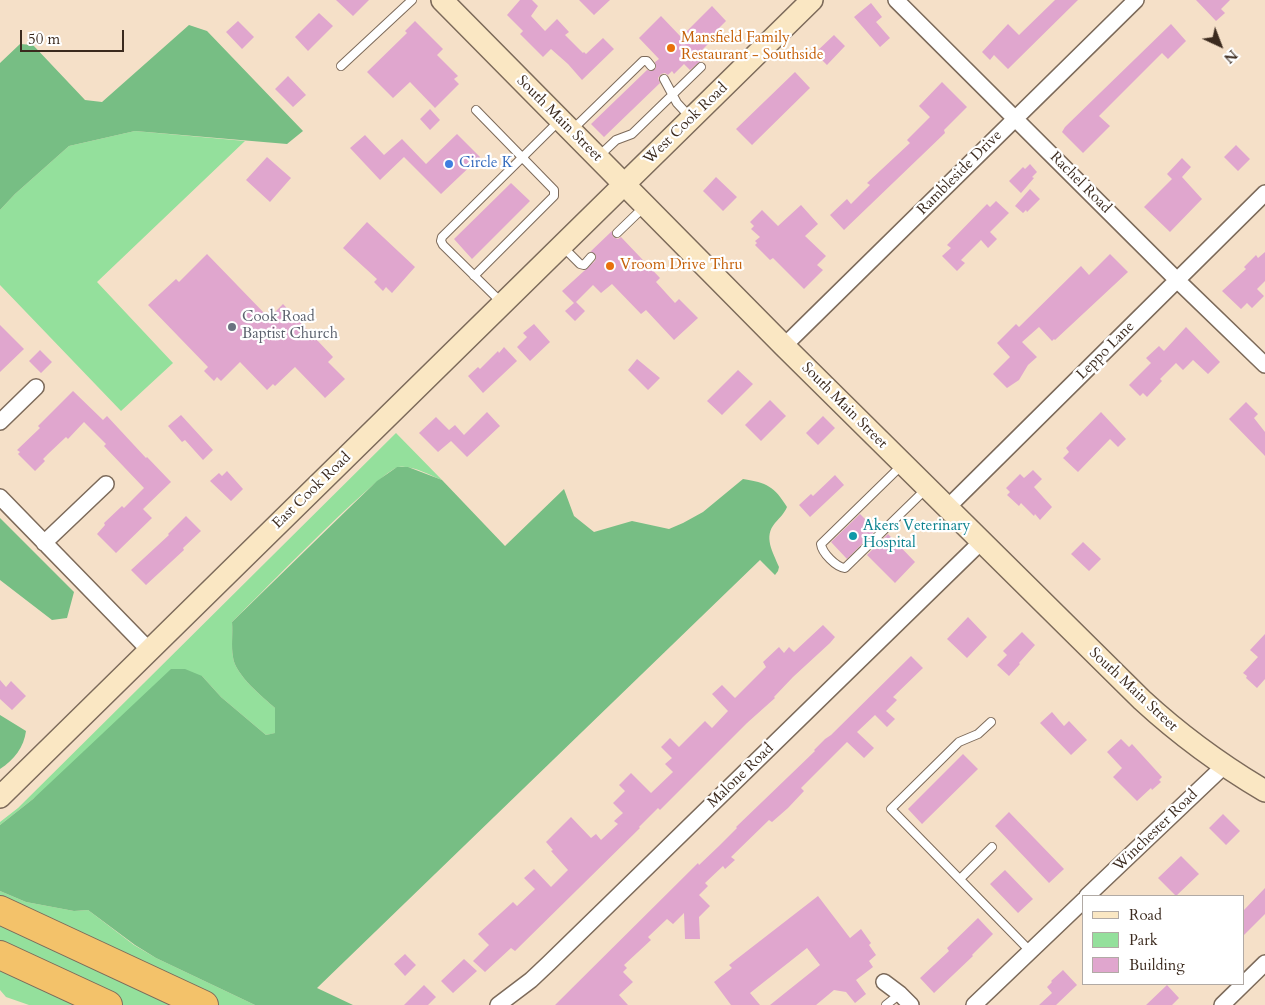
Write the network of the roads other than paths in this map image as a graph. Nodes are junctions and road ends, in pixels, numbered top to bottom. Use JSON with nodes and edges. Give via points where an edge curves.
{"nodes":[{"id":1,"x":412,"y":0,"type":"edge"},
{"id":2,"x":442,"y":0,"type":"edge"},
{"id":3,"x":812,"y":0,"type":"edge"},
{"id":4,"x":896,"y":0,"type":"edge"},
{"id":5,"x":1136,"y":0,"type":"edge"},
{"id":6,"x":341,"y":66,"type":"dead end"},
{"id":7,"x":651,"y":66,"type":"dead end"},
{"id":8,"x":702,"y":67,"type":"dead end"},
{"id":9,"x":664,"y":79,"type":"dead end"},
{"id":10,"x":673,"y":94,"type":"junction"},
{"id":11,"x":476,"y":110,"type":"dead end"},
{"id":12,"x":692,"y":118,"type":"junction"},
{"id":13,"x":1015,"y":118,"type":"junction"},
{"id":14,"x":566,"y":126,"type":"junction"},
{"id":15,"x":522,"y":158,"type":"junction"},
{"id":16,"x":598,"y":158,"type":"junction"},
{"id":17,"x":625,"y":185,"type":"junction"},
{"id":18,"x":1265,"y":193,"type":"edge"},
{"id":19,"x":645,"y":206,"type":"junction"},
{"id":20,"x":617,"y":233,"type":"dead end"},
{"id":21,"x":562,"y":246,"type":"junction"},
{"id":22,"x":591,"y":257,"type":"dead end"},
{"id":23,"x":474,"y":276,"type":"junction"},
{"id":24,"x":1177,"y":280,"type":"junction"},
{"id":25,"x":502,"y":304,"type":"junction"},
{"id":26,"x":784,"y":346,"type":"junction"},
{"id":27,"x":1265,"y":364,"type":"edge"},
{"id":28,"x":36,"y":387,"type":"dead end"},
{"id":29,"x":0,"y":422,"type":"edge"},
{"id":30,"x":903,"y":465,"type":"junction"},
{"id":31,"x":106,"y":484,"type":"dead end"},
{"id":32,"x":927,"y":488,"type":"junction"},
{"id":33,"x":0,"y":497,"type":"edge"},
{"id":34,"x":947,"y":508,"type":"junction"},
{"id":35,"x":981,"y":542,"type":"junction"},
{"id":36,"x":44,"y":543,"type":"junction"},
{"id":37,"x":149,"y":650,"type":"junction"},
{"id":38,"x":991,"y":722,"type":"dead end"},
{"id":39,"x":1224,"y":766,"type":"junction"},
{"id":40,"x":1265,"y":791,"type":"edge"},
{"id":41,"x":0,"y":796,"type":"edge"},
{"id":42,"x":992,"y":848,"type":"dead end"},
{"id":43,"x":960,"y":879,"type":"junction"},
{"id":44,"x":1088,"y":895,"type":"edge"},
{"id":45,"x":1082,"y":902,"type":"edge"},
{"id":46,"x":0,"y":910,"type":"edge"},
{"id":47,"x":1030,"y":951,"type":"junction"},
{"id":48,"x":0,"y":955,"type":"edge"},
{"id":49,"x":1265,"y":964,"type":"edge"},
{"id":50,"x":884,"y":982,"type":"dead end"},
{"id":51,"x":1245,"y":983,"type":"edge"},
{"id":52,"x":1243,"y":985,"type":"edge"},
{"id":53,"x":900,"y":994,"type":"junction"},
{"id":54,"x":108,"y":1005,"type":"edge"},
{"id":55,"x":204,"y":1005,"type":"edge"},
{"id":56,"x":498,"y":1005,"type":"edge"},
{"id":57,"x":886,"y":1005,"type":"edge"},
{"id":58,"x":911,"y":1005,"type":"edge"},
{"id":59,"x":974,"y":1005,"type":"edge"},
{"id":60,"x":1222,"y":1005,"type":"edge"}],
"edges":[{"from":1,"to":6,"type":"lane"},
{"from":2,"to":14,"type":"street","name":"South Main Street"},
{"from":3,"to":12,"type":"street","name":"West Cook Road"},
{"from":4,"to":13,"type":"street","name":"Rachel Road"},
{"from":5,"to":13,"type":"street","name":"Rambleside Drive"},
{"from":7,"to":14,"type":"lane","via":[[643,61]]},
{"from":8,"to":10,"type":"lane"},
{"from":9,"to":10,"type":"lane"},
{"from":10,"to":12,"type":"lane"},
{"from":10,"to":16,"type":"lane","via":[[632,134],[616,140]]},
{"from":11,"to":15,"type":"lane"},
{"from":12,"to":17,"type":"street","name":"West Cook Road"},
{"from":13,"to":24,"type":"street","name":"Rachel Road"},
{"from":13,"to":26,"type":"street","name":"Rambleside Drive"},
{"from":14,"to":15,"type":"lane"},
{"from":14,"to":16,"type":"street","name":"South Main Street"},
{"from":15,"to":23,"type":"lane","via":[[554,190],[554,196]]},
{"from":15,"to":23,"type":"lane","via":[[442,237],[443,245]]},
{"from":16,"to":17,"type":"street","name":"South Main Street"},
{"from":17,"to":19,"type":"street","name":"South Main Street"},
{"from":17,"to":21,"type":"street","name":"East Cook Road"},
{"from":18,"to":24,"type":"street","name":"Leppo Lane"},
{"from":19,"to":20,"type":"lane"},
{"from":19,"to":26,"type":"street","name":"South Main Street"},
{"from":21,"to":22,"type":"lane","via":[[580,264]]},
{"from":21,"to":25,"type":"street","name":"East Cook Road"},
{"from":23,"to":25,"type":"lane"},
{"from":24,"to":27,"type":"street","name":"Rachel Road"},
{"from":24,"to":34,"type":"street","name":"Leppo Lane"},
{"from":25,"to":37,"type":"street","name":"East Cook Road"},
{"from":26,"to":30,"type":"street","name":"South Main Street"},
{"from":28,"to":29,"type":"street"},
{"from":30,"to":32,"type":"street","name":"South Main Street"},
{"from":30,"to":32,"type":"lane","via":[[822,544],[822,549],[840,568],[845,568]]},
{"from":31,"to":36,"type":"street"},
{"from":32,"to":34,"type":"street","name":"South Main Street"},
{"from":33,"to":36,"type":"street"},
{"from":34,"to":35,"type":"street","name":"South Main Street"},
{"from":35,"to":39,"type":"street","name":"South Main Street","via":[[1142,700]]},
{"from":35,"to":56,"type":"street","name":"Malone Road","via":[[549,963]]},
{"from":36,"to":37,"type":"street"},
{"from":37,"to":41,"type":"street","name":"East Cook Road"},
{"from":38,"to":43,"type":"lane","via":[[978,734],[959,742],[891,809]]},
{"from":39,"to":40,"type":"street","name":"South Main Street"},
{"from":39,"to":44,"type":"street","name":"Winchester Road"},
{"from":42,"to":43,"type":"lane"},
{"from":43,"to":47,"type":"lane"},
{"from":45,"to":47,"type":"street"},
{"from":46,"to":55,"type":"highway"},
{"from":47,"to":59,"type":"street"},
{"from":48,"to":54,"type":"highway"},
{"from":49,"to":51,"type":"street"},
{"from":50,"to":53,"type":"street"},
{"from":52,"to":60,"type":"street"},
{"from":53,"to":57,"type":"lane"},
{"from":53,"to":58,"type":"street"}]}
